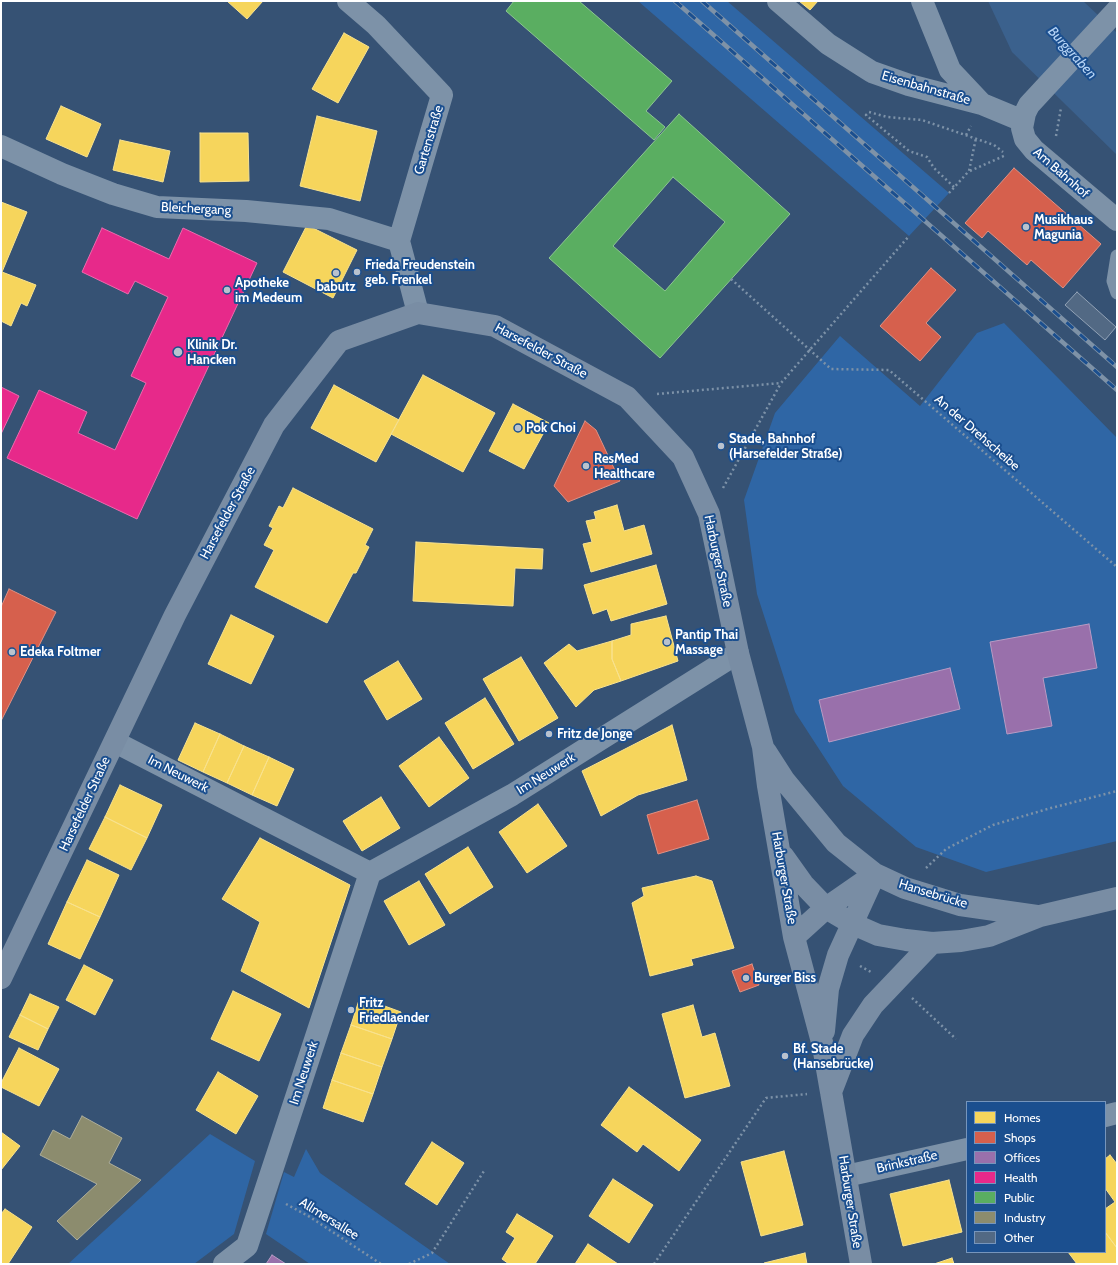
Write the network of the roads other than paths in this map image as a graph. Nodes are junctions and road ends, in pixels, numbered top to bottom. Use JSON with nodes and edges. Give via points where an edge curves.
{"nodes":[{"id":1,"x":348,"y":1,"type":"edge"},
{"id":2,"x":778,"y":1,"type":"edge"},
{"id":3,"x":922,"y":1,"type":"edge"},
{"id":4,"x":1117,"y":10,"type":"edge"},
{"id":5,"x":982,"y":104,"type":"junction"},
{"id":6,"x":1023,"y":121,"type":"junction"},
{"id":7,"x":1,"y":146,"type":"edge"},
{"id":8,"x":1117,"y":220,"type":"edge"},
{"id":9,"x":399,"y":241,"type":"junction"},
{"id":10,"x":1117,"y":256,"type":"edge"},
{"id":11,"x":1117,"y":293,"type":"edge"},
{"id":12,"x":418,"y":313,"type":"junction"},
{"id":13,"x":627,"y":397,"type":"joint"},
{"id":14,"x":738,"y":653,"type":"junction"},
{"id":15,"x":115,"y":742,"type":"junction"},
{"id":16,"x":763,"y":747,"type":"junction"},
{"id":17,"x":780,"y":852,"type":"junction"},
{"id":18,"x":370,"y":873,"type":"junction"},
{"id":19,"x":875,"y":874,"type":"junction"},
{"id":20,"x":1117,"y":898,"type":"edge"},
{"id":21,"x":826,"y":908,"type":"junction"},
{"id":22,"x":1040,"y":916,"type":"junction"},
{"id":23,"x":853,"y":924,"type":"junction"},
{"id":24,"x":794,"y":937,"type":"junction"},
{"id":25,"x":932,"y":943,"type":"junction"},
{"id":26,"x":1,"y":978,"type":"edge"},
{"id":27,"x":823,"y":1046,"type":"junction"},
{"id":28,"x":831,"y":1092,"type":"junction"},
{"id":29,"x":1117,"y":1113,"type":"edge"},
{"id":30,"x":1106,"y":1116,"type":"edge"},
{"id":31,"x":966,"y":1149,"type":"edge"},
{"id":32,"x":846,"y":1176,"type":"junction"},
{"id":33,"x":224,"y":1264,"type":"edge"},
{"id":34,"x":861,"y":1264,"type":"edge"}],
"edges":[{"from":1,"to":9,"type":"street","name":"Gartenstraße","via":[[376,25],[442,95]]},
{"from":2,"to":5,"type":"street","name":"Eisenbahnstraße","via":[[828,44],[872,72],[909,85]]},
{"from":3,"to":5,"type":"street","via":[[950,70]]},
{"from":4,"to":6,"type":"street","via":[[1029,105]]},
{"from":5,"to":6,"type":"street","name":"Eisenbahnstraße"},
{"from":6,"to":8,"type":"street","name":"Am Bahnhof","via":[[1025,139],[1034,150]]},
{"from":7,"to":9,"type":"street","name":"Bleichergang","via":[[91,185],[157,207],[246,211],[329,219]]},
{"from":9,"to":12,"type":"street"},
{"from":10,"to":11,"type":"lane","via":[[1113,281]]},
{"from":12,"to":13,"type":"main road","name":"Harsefelder Straße","via":[[495,326]]},
{"from":12,"to":15,"type":"main road","name":"Harsefelder Straße","via":[[339,341],[274,425],[175,615]]},
{"from":13,"to":14,"type":"main road","name":"Harburger Straße","via":[[683,457],[709,514]]},
{"from":14,"to":16,"type":"main road","name":"Harburger Straße"},
{"from":14,"to":18,"type":"street","name":"Im Neuwerk","via":[[512,795]]},
{"from":15,"to":18,"type":"street","name":"Im Neuwerk"},
{"from":15,"to":26,"type":"main road","name":"Harsefelder Straße"},
{"from":16,"to":17,"type":"main road","name":"Harburger Straße"},
{"from":16,"to":19,"type":"main road","name":"Harburger Straße","via":[[784,780],[836,843]]},
{"from":17,"to":21,"type":"main road","name":"Hansebrücke","via":[[803,884]]},
{"from":17,"to":24,"type":"main road","name":"Harburger Straße"},
{"from":18,"to":33,"type":"street","name":"Im Neuwerk","via":[[248,1246]]},
{"from":19,"to":21,"type":"main road","name":"Harburger Straße"},
{"from":19,"to":22,"type":"main road","name":"Hansebrücke","via":[[905,888],[960,905]]},
{"from":19,"to":23,"type":"main road","name":"Harburger Straße"},
{"from":20,"to":22,"type":"main road","name":"Hansebrücke"},
{"from":21,"to":23,"type":"main road","name":"Hansebrücke"},
{"from":21,"to":24,"type":"main road","name":"Harburger Straße"},
{"from":22,"to":25,"type":"main road","name":"Hansebrücke","via":[[989,936]]},
{"from":23,"to":25,"type":"main road","name":"Hansebrücke","via":[[878,935]]},
{"from":23,"to":27,"type":"main road","name":"Harburger Straße","via":[[838,955],[828,989]]},
{"from":24,"to":27,"type":"main road","name":"Harburger Straße"},
{"from":25,"to":28,"type":"main road","via":[[873,1005],[853,1035]]},
{"from":27,"to":28,"type":"main road","name":"Harburger Straße"},
{"from":28,"to":32,"type":"main road","name":"Harburger Straße"},
{"from":29,"to":30,"type":"street"},
{"from":31,"to":32,"type":"street","name":"Brinkstraße"},
{"from":32,"to":34,"type":"main road","name":"Harburger Straße"}]}
